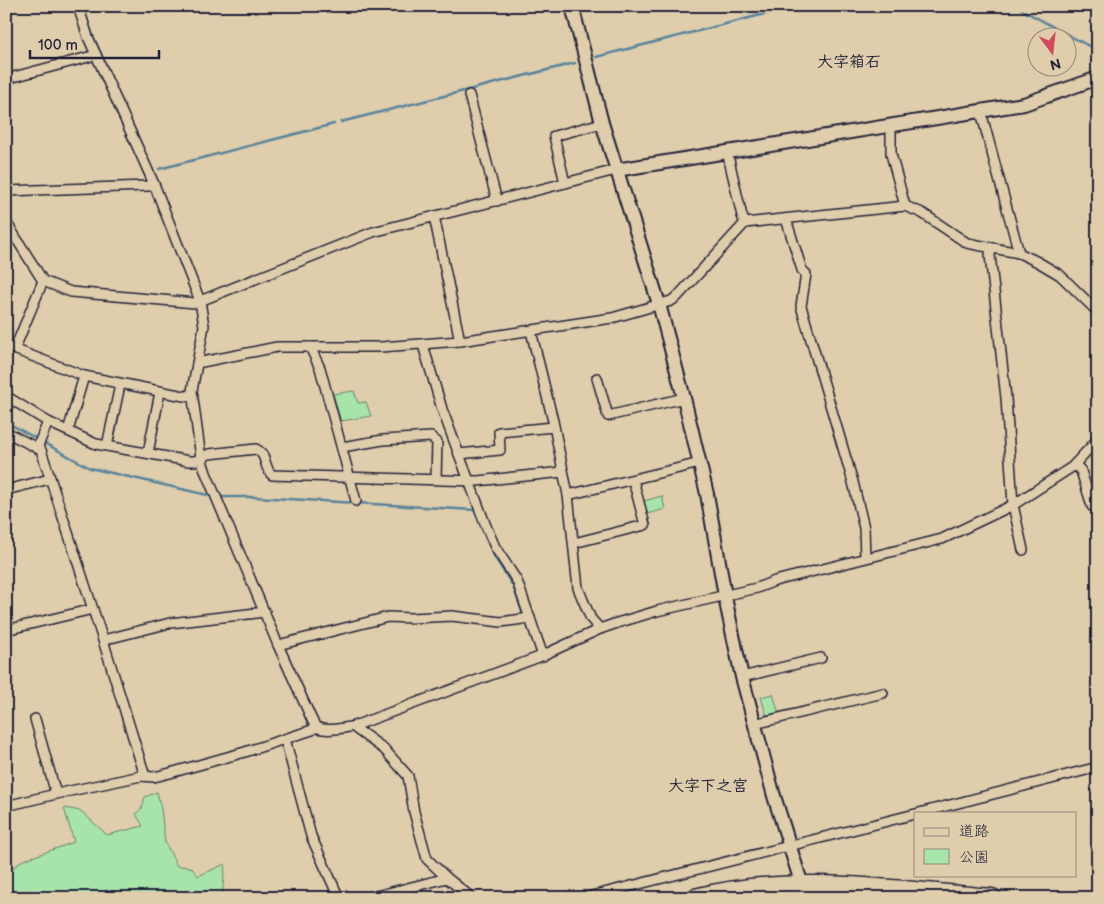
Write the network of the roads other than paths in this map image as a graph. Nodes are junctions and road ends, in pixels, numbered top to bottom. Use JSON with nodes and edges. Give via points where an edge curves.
{"nodes":[{"id":1,"x":78,"y":6,"type":"edge"},
{"id":2,"x":572,"y":6,"type":"edge"},
{"id":3,"x":96,"y":55,"type":"junction"},
{"id":4,"x":1098,"y":78,"type":"edge"},
{"id":5,"x":6,"y":79,"type":"edge"},
{"id":6,"x":469,"y":94,"type":"dead end"},
{"id":7,"x":981,"y":112,"type":"junction"},
{"id":8,"x":602,"y":122,"type":"junction"},
{"id":9,"x":890,"y":127,"type":"junction"},
{"id":10,"x":727,"y":151,"type":"junction"},
{"id":11,"x":616,"y":170,"type":"junction"},
{"id":12,"x":565,"y":183,"type":"junction"},
{"id":13,"x":154,"y":184,"type":"junction"},
{"id":14,"x":6,"y":191,"type":"edge"},
{"id":15,"x":496,"y":201,"type":"junction"},
{"id":16,"x":905,"y":206,"type":"junction"},
{"id":17,"x":434,"y":216,"type":"junction"},
{"id":18,"x":786,"y":219,"type":"junction"},
{"id":19,"x":6,"y":222,"type":"edge"},
{"id":20,"x":745,"y":223,"type":"junction"},
{"id":21,"x":991,"y":248,"type":"junction"},
{"id":22,"x":1019,"y":253,"type":"junction"},
{"id":23,"x":43,"y":280,"type":"junction"},
{"id":24,"x":200,"y":301,"type":"junction"},
{"id":25,"x":659,"y":304,"type":"junction"},
{"id":26,"x":1098,"y":312,"type":"edge"},
{"id":27,"x":531,"y":331,"type":"junction"},
{"id":28,"x":460,"y":341,"type":"junction"},
{"id":29,"x":423,"y":345,"type":"junction"},
{"id":30,"x":10,"y":347,"type":"edge"},
{"id":31,"x":310,"y":347,"type":"junction"},
{"id":32,"x":197,"y":363,"type":"junction"},
{"id":33,"x":84,"y":376,"type":"junction"},
{"id":34,"x":597,"y":378,"type":"dead end"},
{"id":35,"x":120,"y":385,"type":"junction"},
{"id":36,"x":160,"y":392,"type":"junction"},
{"id":37,"x":6,"y":396,"type":"edge"},
{"id":38,"x":193,"y":396,"type":"junction"},
{"id":39,"x":684,"y":398,"type":"junction"},
{"id":40,"x":48,"y":422,"type":"junction"},
{"id":41,"x":554,"y":427,"type":"junction"},
{"id":42,"x":68,"y":431,"type":"junction"},
{"id":43,"x":6,"y":432,"type":"edge"},
{"id":44,"x":1098,"y":439,"type":"edge"},
{"id":45,"x":107,"y":446,"type":"junction"},
{"id":46,"x":342,"y":447,"type":"junction"},
{"id":47,"x":37,"y":448,"type":"junction"},
{"id":48,"x":148,"y":454,"type":"junction"},
{"id":49,"x":459,"y":454,"type":"junction"},
{"id":50,"x":201,"y":458,"type":"junction"},
{"id":51,"x":700,"y":463,"type":"junction"},
{"id":52,"x":1075,"y":464,"type":"junction"},
{"id":53,"x":563,"y":472,"type":"junction"},
{"id":54,"x":350,"y":477,"type":"junction"},
{"id":55,"x":50,"y":478,"type":"junction"},
{"id":56,"x":436,"y":479,"type":"junction"},
{"id":57,"x":469,"y":480,"type":"junction"},
{"id":58,"x":633,"y":480,"type":"junction"},
{"id":59,"x":6,"y":490,"type":"edge"},
{"id":60,"x":568,"y":495,"type":"junction"},
{"id":61,"x":356,"y":501,"type":"dead end"},
{"id":62,"x":1013,"y":505,"type":"junction"},
{"id":63,"x":1098,"y":505,"type":"edge"},
{"id":64,"x":574,"y":543,"type":"junction"},
{"id":65,"x":1023,"y":550,"type":"dead end"},
{"id":66,"x":866,"y":557,"type":"junction"},
{"id":67,"x":725,"y":595,"type":"junction"},
{"id":68,"x":93,"y":609,"type":"junction"},
{"id":69,"x":265,"y":612,"type":"junction"},
{"id":70,"x":530,"y":618,"type":"junction"},
{"id":71,"x":600,"y":629,"type":"junction"},
{"id":72,"x":6,"y":630,"type":"edge"},
{"id":73,"x":103,"y":640,"type":"junction"},
{"id":74,"x":278,"y":645,"type":"junction"},
{"id":75,"x":543,"y":656,"type":"junction"},
{"id":76,"x":822,"y":658,"type":"dead end"},
{"id":77,"x":742,"y":676,"type":"junction"},
{"id":78,"x":883,"y":693,"type":"dead end"},
{"id":79,"x":36,"y":719,"type":"dead end"},
{"id":80,"x":754,"y":724,"type":"junction"},
{"id":81,"x":354,"y":726,"type":"junction"},
{"id":82,"x":316,"y":727,"type":"junction"},
{"id":83,"x":285,"y":739,"type":"junction"},
{"id":84,"x":1098,"y":767,"type":"edge"},
{"id":85,"x":145,"y":776,"type":"junction"},
{"id":86,"x":56,"y":794,"type":"junction"},
{"id":87,"x":6,"y":806,"type":"edge"},
{"id":88,"x":921,"y":812,"type":"edge"},
{"id":89,"x":914,"y":814,"type":"edge"},
{"id":90,"x":790,"y":846,"type":"junction"},
{"id":91,"x":446,"y":878,"type":"junction"},
{"id":92,"x":804,"y":891,"type":"edge"},
{"id":93,"x":339,"y":898,"type":"edge"},
{"id":94,"x":368,"y":898,"type":"edge"},
{"id":95,"x":472,"y":898,"type":"edge"},
{"id":96,"x":584,"y":898,"type":"edge"},
{"id":97,"x":695,"y":898,"type":"edge"},
{"id":98,"x":992,"y":898,"type":"edge"}],
"edges":[{"from":1,"to":3,"type":"street"},
{"from":2,"to":8,"type":"street"},
{"from":3,"to":5,"type":"street"},
{"from":3,"to":13,"type":"street"},
{"from":4,"to":7,"type":"street","via":[[1036,102]]},
{"from":6,"to":15,"type":"street"},
{"from":7,"to":9,"type":"street"},
{"from":7,"to":22,"type":"street"},
{"from":8,"to":11,"type":"street"},
{"from":8,"to":12,"type":"street","via":[[554,136]]},
{"from":9,"to":10,"type":"street"},
{"from":9,"to":16,"type":"street","via":[[891,154]]},
{"from":10,"to":11,"type":"street"},
{"from":10,"to":20,"type":"street"},
{"from":11,"to":12,"type":"street"},
{"from":11,"to":25,"type":"street"},
{"from":12,"to":15,"type":"street"},
{"from":13,"to":14,"type":"street"},
{"from":13,"to":24,"type":"street"},
{"from":15,"to":17,"type":"street"},
{"from":16,"to":18,"type":"street"},
{"from":16,"to":21,"type":"street","via":[[922,213],[967,243]]},
{"from":17,"to":24,"type":"street","via":[[361,236]]},
{"from":17,"to":28,"type":"street"},
{"from":18,"to":20,"type":"street"},
{"from":18,"to":66,"type":"street","via":[[806,274],[801,306],[853,482],[864,528]]},
{"from":19,"to":23,"type":"street"},
{"from":20,"to":25,"type":"street","via":[[677,297]]},
{"from":21,"to":22,"type":"street"},
{"from":21,"to":62,"type":"street"},
{"from":22,"to":26,"type":"street","via":[[1060,275]]},
{"from":23,"to":24,"type":"street","via":[[71,292],[192,303]]},
{"from":23,"to":30,"type":"street"},
{"from":24,"to":32,"type":"street","via":[[204,326]]},
{"from":25,"to":27,"type":"street","via":[[612,318]]},
{"from":25,"to":39,"type":"street"},
{"from":27,"to":28,"type":"street"},
{"from":27,"to":41,"type":"street"},
{"from":28,"to":29,"type":"street"},
{"from":29,"to":31,"type":"street"},
{"from":29,"to":49,"type":"street"},
{"from":30,"to":33,"type":"street"},
{"from":31,"to":32,"type":"street","via":[[262,349]]},
{"from":31,"to":46,"type":"street","via":[[320,368]]},
{"from":32,"to":38,"type":"street"},
{"from":33,"to":35,"type":"street"},
{"from":33,"to":42,"type":"street"},
{"from":34,"to":39,"type":"street","via":[[608,416]]},
{"from":35,"to":36,"type":"street"},
{"from":35,"to":45,"type":"street"},
{"from":36,"to":38,"type":"street"},
{"from":36,"to":48,"type":"street"},
{"from":37,"to":40,"type":"street"},
{"from":38,"to":50,"type":"street"},
{"from":39,"to":51,"type":"street"},
{"from":40,"to":42,"type":"street"},
{"from":40,"to":47,"type":"street"},
{"from":41,"to":49,"type":"street","via":[[499,432],[500,450]]},
{"from":41,"to":53,"type":"street"},
{"from":42,"to":45,"type":"street"},
{"from":43,"to":47,"type":"street"},
{"from":44,"to":52,"type":"street"},
{"from":45,"to":48,"type":"street"},
{"from":46,"to":54,"type":"street"},
{"from":46,"to":56,"type":"street","via":[[431,437],[437,442]]},
{"from":47,"to":55,"type":"street","via":[[41,450]]},
{"from":48,"to":50,"type":"street","via":[[189,461]]},
{"from":49,"to":57,"type":"street"},
{"from":50,"to":54,"type":"street","via":[[209,454],[256,449],[264,455],[272,475]]},
{"from":50,"to":69,"type":"street"},
{"from":51,"to":58,"type":"street"},
{"from":51,"to":67,"type":"street"},
{"from":52,"to":62,"type":"street"},
{"from":52,"to":63,"type":"street","via":[[1081,471],[1092,506]]},
{"from":53,"to":57,"type":"street"},
{"from":53,"to":60,"type":"street"},
{"from":54,"to":56,"type":"street"},
{"from":54,"to":61,"type":"street"},
{"from":55,"to":59,"type":"street"},
{"from":55,"to":68,"type":"street"},
{"from":56,"to":57,"type":"street"},
{"from":57,"to":70,"type":"street","via":[[495,547],[513,573]]},
{"from":58,"to":60,"type":"street"},
{"from":58,"to":64,"type":"street","via":[[645,525]]},
{"from":60,"to":64,"type":"street"},
{"from":62,"to":65,"type":"street"},
{"from":62,"to":66,"type":"street","via":[[942,538]]},
{"from":64,"to":71,"type":"street","via":[[578,588],[591,618]]},
{"from":66,"to":67,"type":"street"},
{"from":67,"to":71,"type":"street"},
{"from":67,"to":77,"type":"street"},
{"from":68,"to":72,"type":"street"},
{"from":68,"to":73,"type":"street"},
{"from":69,"to":73,"type":"street","via":[[170,623]]},
{"from":69,"to":74,"type":"street"},
{"from":70,"to":74,"type":"street","via":[[501,622],[452,616],[388,617]]},
{"from":70,"to":75,"type":"street"},
{"from":71,"to":75,"type":"street"},
{"from":73,"to":85,"type":"street"},
{"from":74,"to":82,"type":"street"},
{"from":75,"to":81,"type":"street"},
{"from":76,"to":77,"type":"street"},
{"from":77,"to":80,"type":"street"},
{"from":78,"to":80,"type":"street"},
{"from":79,"to":86,"type":"street"},
{"from":80,"to":90,"type":"street"},
{"from":81,"to":82,"type":"street"},
{"from":81,"to":91,"type":"street","via":[[384,749],[408,776],[427,858]]},
{"from":82,"to":83,"type":"street"},
{"from":83,"to":85,"type":"street","via":[[170,773]]},
{"from":83,"to":93,"type":"street","via":[[314,843]]},
{"from":84,"to":88,"type":"street"},
{"from":85,"to":86,"type":"street"},
{"from":86,"to":87,"type":"street"},
{"from":89,"to":90,"type":"street"},
{"from":90,"to":92,"type":"street"},
{"from":90,"to":96,"type":"street"},
{"from":91,"to":94,"type":"street"},
{"from":91,"to":95,"type":"street"},
{"from":92,"to":97,"type":"highway","via":[[748,888]]},
{"from":92,"to":98,"type":"highway","via":[[889,888]]}]}
